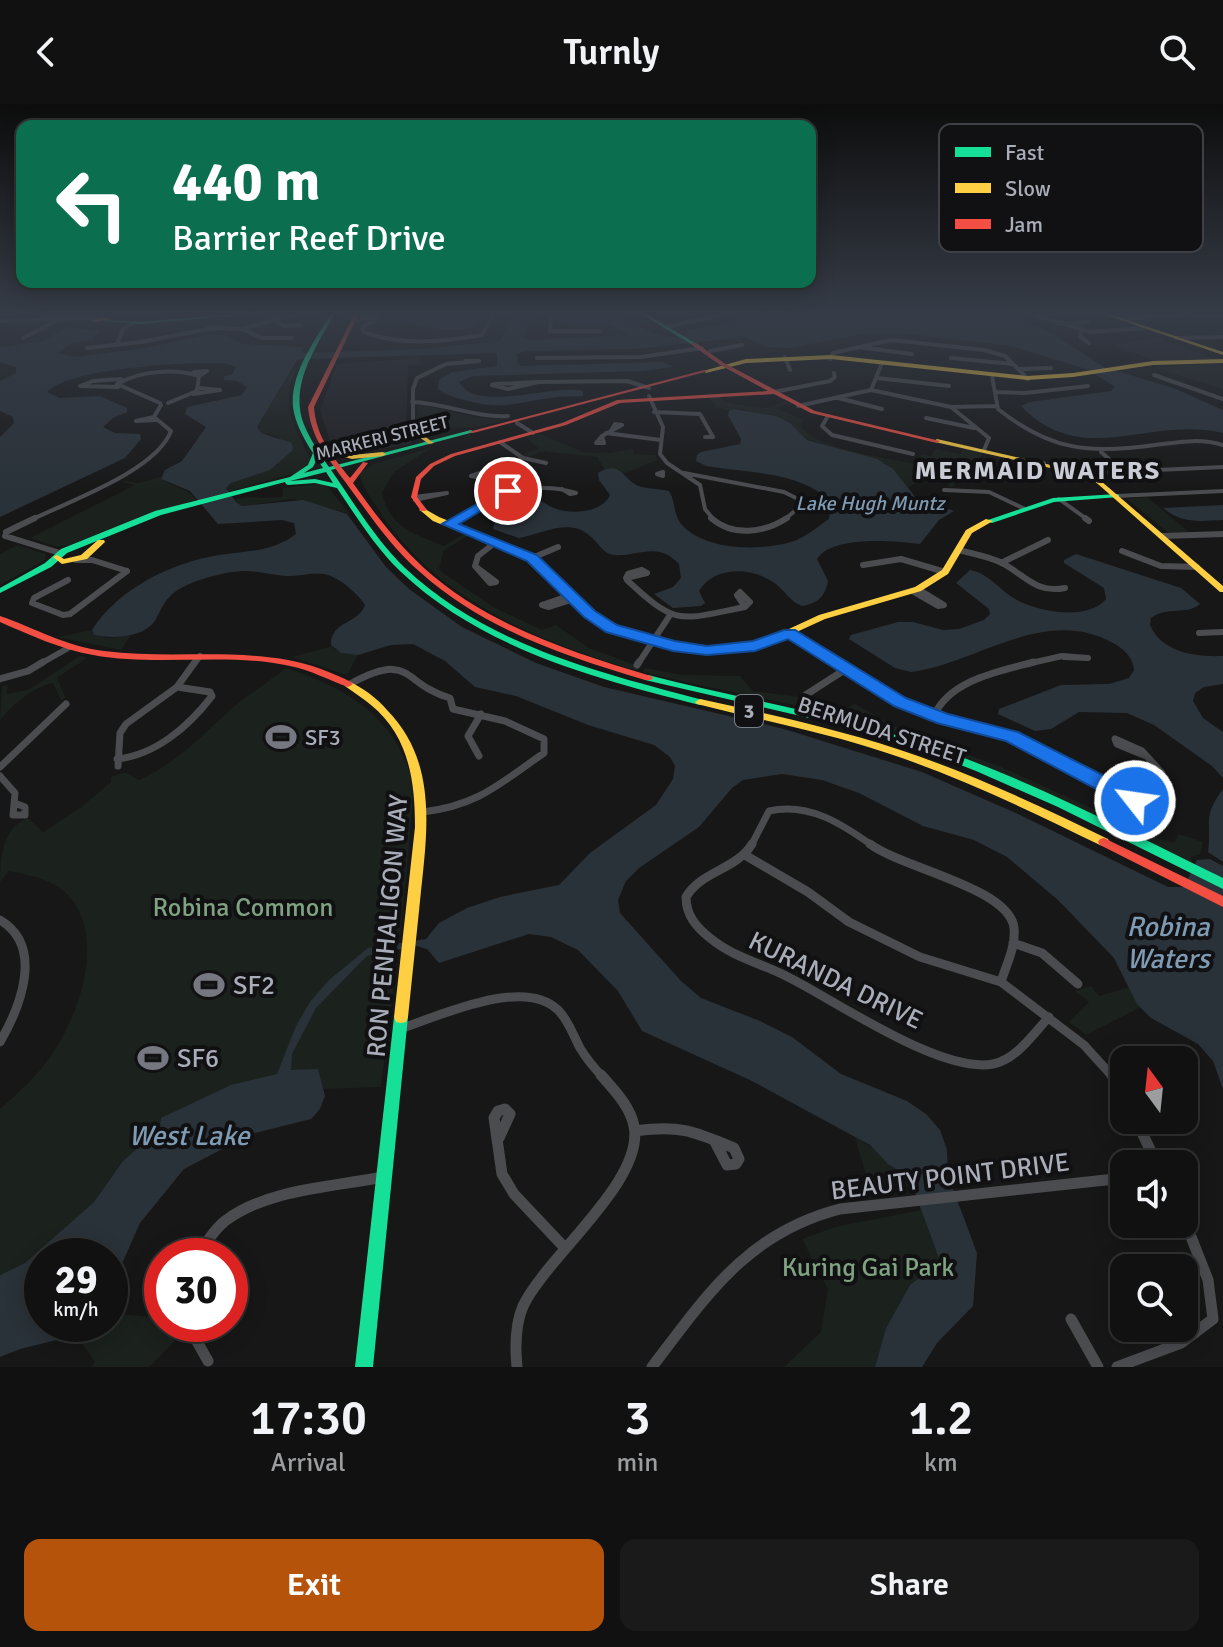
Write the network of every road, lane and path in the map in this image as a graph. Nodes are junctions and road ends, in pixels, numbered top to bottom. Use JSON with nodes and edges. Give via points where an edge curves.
{"nodes":[{"id":1,"x":834,"y":373,"type":"dead end"},
{"id":2,"x":167,"y":374,"type":"edge"},
{"id":3,"x":194,"y":374,"type":"edge"},
{"id":4,"x":202,"y":374,"type":"edge"},
{"id":5,"x":300,"y":374,"type":"edge"},
{"id":6,"x":326,"y":374,"type":"edge"},
{"id":7,"x":422,"y":374,"type":"edge"},
{"id":8,"x":704,"y":374,"type":"edge"},
{"id":9,"x":744,"y":374,"type":"edge"},
{"id":10,"x":878,"y":374,"type":"edge"},
{"id":11,"x":961,"y":374,"type":"edge"},
{"id":12,"x":1028,"y":374,"type":"edge"},
{"id":13,"x":1102,"y":374,"type":"edge"},
{"id":14,"x":1024,"y":375,"type":"junction"},
{"id":15,"x":1154,"y":375,"type":"dead end"},
{"id":16,"x":199,"y":376,"type":"junction"},
{"id":17,"x":877,"y":378,"type":"junction"},
{"id":18,"x":993,"y":378,"type":"junction"},
{"id":19,"x":1087,"y":378,"type":"junction"},
{"id":20,"x":123,"y":379,"type":"junction"},
{"id":21,"x":538,"y":382,"type":"junction"},
{"id":22,"x":949,"y":386,"type":"dead end"},
{"id":23,"x":118,"y":387,"type":"junction"},
{"id":24,"x":199,"y":388,"type":"junction"},
{"id":25,"x":871,"y":390,"type":"junction"},
{"id":26,"x":648,"y":391,"type":"junction"},
{"id":27,"x":774,"y":392,"type":"junction"},
{"id":28,"x":995,"y":392,"type":"junction"},
{"id":29,"x":193,"y":394,"type":"junction"},
{"id":30,"x":837,"y":398,"type":"junction"},
{"id":31,"x":1223,"y":399,"type":"edge"},
{"id":32,"x":412,"y":402,"type":"junction"},
{"id":33,"x":160,"y":404,"type":"junction"},
{"id":34,"x":798,"y":406,"type":"junction"},
{"id":35,"x":997,"y":406,"type":"junction"},
{"id":36,"x":951,"y":407,"type":"junction"},
{"id":37,"x":882,"y":409,"type":"dead end"},
{"id":38,"x":654,"y":412,"type":"junction"},
{"id":39,"x":828,"y":416,"type":"junction"},
{"id":40,"x":926,"y":418,"type":"dead end"},
{"id":41,"x":513,"y":420,"type":"junction"},
{"id":42,"x":409,"y":423,"type":"joint"},
{"id":43,"x":977,"y":428,"type":"junction"},
{"id":44,"x":612,"y":429,"type":"dead end"},
{"id":45,"x":708,"y":429,"type":"dead end"},
{"id":46,"x":533,"y":433,"type":"junction"},
{"id":47,"x":428,"y":440,"type":"junction"},
{"id":48,"x":661,"y":440,"type":"junction"},
{"id":49,"x":500,"y":442,"type":"junction"},
{"id":50,"x":1223,"y":445,"type":"edge"},
{"id":51,"x":984,"y":450,"type":"junction"},
{"id":52,"x":322,"y":452,"type":"junction"},
{"id":53,"x":1101,"y":452,"type":"junction"},
{"id":54,"x":383,"y":454,"type":"junction"},
{"id":55,"x":913,"y":454,"type":"dead end"},
{"id":56,"x":523,"y":458,"type":"junction"},
{"id":57,"x":365,"y":463,"type":"junction"},
{"id":58,"x":550,"y":463,"type":"dead end"},
{"id":59,"x":1044,"y":463,"type":"junction"},
{"id":60,"x":497,"y":467,"type":"junction"},
{"id":61,"x":1223,"y":467,"type":"edge"},
{"id":62,"x":334,"y":469,"type":"junction"},
{"id":63,"x":1123,"y":471,"type":"junction"},
{"id":64,"x":684,"y":473,"type":"junction"},
{"id":65,"x":1024,"y":473,"type":"dead end"},
{"id":66,"x":1089,"y":474,"type":"junction"},
{"id":67,"x":291,"y":480,"type":"junction"},
{"id":68,"x":720,"y":481,"type":"junction"},
{"id":69,"x":345,"y":484,"type":"junction"},
{"id":70,"x":701,"y":487,"type":"junction"},
{"id":71,"x":562,"y":489,"type":"dead end"},
{"id":72,"x":944,"y":490,"type":"dead end"},
{"id":73,"x":1223,"y":491,"type":"edge"},
{"id":74,"x":1117,"y":496,"type":"junction"},
{"id":75,"x":414,"y":498,"type":"junction"},
{"id":76,"x":1059,"y":499,"type":"junction"},
{"id":77,"x":192,"y":505,"type":"junction"},
{"id":78,"x":1025,"y":509,"type":"junction"},
{"id":79,"x":1089,"y":521,"type":"dead end"},
{"id":80,"x":448,"y":524,"type":"junction"},
{"id":81,"x":3,"y":534,"type":"edge"},
{"id":82,"x":1223,"y":534,"type":"edge"},
{"id":83,"x":1163,"y":536,"type":"junction"},
{"id":84,"x":1048,"y":540,"type":"dead end"},
{"id":85,"x":496,"y":542,"type":"junction"},
{"id":86,"x":78,"y":547,"type":"junction"},
{"id":87,"x":558,"y":547,"type":"dead end"},
{"id":88,"x":958,"y":550,"type":"junction"},
{"id":89,"x":1122,"y":551,"type":"dead end"},
{"id":90,"x":58,"y":555,"type":"junction"},
{"id":91,"x":89,"y":555,"type":"junction"},
{"id":92,"x":532,"y":558,"type":"junction"},
{"id":93,"x":72,"y":561,"type":"junction"},
{"id":94,"x":1001,"y":563,"type":"junction"},
{"id":95,"x":863,"y":565,"type":"dead end"},
{"id":96,"x":476,"y":567,"type":"dead end"},
{"id":97,"x":1197,"y":567,"type":"junction"},
{"id":98,"x":945,"y":572,"type":"junction"},
{"id":99,"x":68,"y":580,"type":"dead end"},
{"id":100,"x":627,"y":580,"type":"dead end"},
{"id":101,"x":1221,"y":586,"type":"edge"},
{"id":102,"x":1065,"y":588,"type":"dead end"},
{"id":103,"x":0,"y":594,"type":"edge"},
{"id":104,"x":745,"y":607,"type":"dead end"},
{"id":105,"x":670,"y":615,"type":"junction"},
{"id":106,"x":0,"y":619,"type":"edge"},
{"id":107,"x":1223,"y":632,"type":"edge"},
{"id":108,"x":790,"y":633,"type":"junction"},
{"id":109,"x":1199,"y":633,"type":"dead end"},
{"id":110,"x":652,"y":640,"type":"junction"},
{"id":111,"x":70,"y":647,"type":"junction"},
{"id":112,"x":200,"y":656,"type":"junction"},
{"id":113,"x":1064,"y":657,"type":"dead end"},
{"id":114,"x":637,"y":665,"type":"dead end"},
{"id":115,"x":846,"y":669,"type":"junction"},
{"id":116,"x":0,"y":679,"type":"edge"},
{"id":117,"x":350,"y":684,"type":"junction"},
{"id":118,"x":177,"y":687,"type":"junction"},
{"id":119,"x":812,"y":689,"type":"dead end"},
{"id":120,"x":66,"y":704,"type":"dead end"},
{"id":121,"x":481,"y":714,"type":"junction"},
{"id":122,"x":934,"y":716,"type":"junction"},
{"id":123,"x":479,"y":756,"type":"dead end"},
{"id":124,"x":1146,"y":756,"type":"dead end"},
{"id":125,"x":0,"y":767,"type":"edge"},
{"id":126,"x":0,"y":776,"type":"edge"},
{"id":127,"x":1153,"y":788,"type":"junction"},
{"id":128,"x":1116,"y":789,"type":"junction"},
{"id":129,"x":1142,"y":794,"type":"junction"},
{"id":130,"x":1153,"y":803,"type":"junction"},
{"id":131,"x":17,"y":804,"type":"dead end"},
{"id":132,"x":423,"y":812,"type":"junction"},
{"id":133,"x":745,"y":855,"type":"junction"},
{"id":134,"x":1223,"y":884,"type":"edge"},
{"id":135,"x":1223,"y":902,"type":"edge"},
{"id":136,"x":0,"y":920,"type":"edge"},
{"id":137,"x":1013,"y":943,"type":"junction"},
{"id":138,"x":1001,"y":982,"type":"junction"},
{"id":139,"x":1078,"y":984,"type":"dead end"},
{"id":140,"x":1049,"y":1017,"type":"junction"},
{"id":141,"x":400,"y":1029,"type":"junction"},
{"id":142,"x":0,"y":1042,"type":"edge"},
{"id":143,"x":1110,"y":1072,"type":"edge"},
{"id":144,"x":635,"y":1131,"type":"junction"},
{"id":145,"x":499,"y":1138,"type":"dead end"},
{"id":146,"x":715,"y":1142,"type":"dead end"},
{"id":147,"x":385,"y":1177,"type":"junction"},
{"id":148,"x":1110,"y":1179,"type":"edge"},
{"id":149,"x":208,"y":1238,"type":"edge"},
{"id":150,"x":1191,"y":1238,"type":"edge"},
{"id":151,"x":564,"y":1247,"type":"junction"},
{"id":152,"x":1071,"y":1319,"type":"dead end"},
{"id":153,"x":197,"y":1342,"type":"edge"},
{"id":154,"x":208,"y":1361,"type":"dead end"},
{"id":155,"x":364,"y":1367,"type":"edge"},
{"id":156,"x":517,"y":1367,"type":"edge"},
{"id":157,"x":652,"y":1367,"type":"edge"},
{"id":158,"x":1098,"y":1367,"type":"edge"},
{"id":159,"x":1117,"y":1367,"type":"edge"}],
"edges":[{"from":1,"to":27,"type":"street","via":[[830,381]]},
{"from":2,"to":20,"type":"street"},
{"from":3,"to":16,"type":"street"},
{"from":4,"to":16,"type":"street"},
{"from":5,"to":52,"type":"main road","name":"BERMUDA STREET","number":"3","via":[[293,406],[301,429]]},
{"from":6,"to":52,"type":"main road","name":"BERMUDA STREET","number":"3","via":[[310,415]]},
{"from":7,"to":32,"type":"street","via":[[414,382]]},
{"from":8,"to":26,"type":"main road","name":"MARKERI STREET"},
{"from":9,"to":27,"type":"main road"},
{"from":10,"to":17,"type":"street"},
{"from":11,"to":18,"type":"main road","name":"MARKERI STREET"},
{"from":12,"to":14,"type":"street"},
{"from":13,"to":19,"type":"main road","name":"MARKERI STREET"},
{"from":14,"to":18,"type":"main road","name":"MARKERI STREET"},
{"from":14,"to":19,"type":"main road","name":"MARKERI STREET"},
{"from":15,"to":31,"type":"street"},
{"from":16,"to":24,"type":"street"},
{"from":17,"to":22,"type":"street"},
{"from":17,"to":25,"type":"street"},
{"from":18,"to":28,"type":"street"},
{"from":19,"to":28,"type":"street","via":[[1025,393]]},
{"from":20,"to":23,"type":"street"},
{"from":20,"to":23,"type":"street","via":[[80,386]]},
{"from":21,"to":21,"type":"street","via":[[508,389],[492,385],[495,384]]},
{"from":21,"to":26,"type":"street","via":[[627,381]]},
{"from":23,"to":33,"type":"street"},
{"from":24,"to":29,"type":"street"},
{"from":24,"to":29,"type":"street","via":[[220,390]]},
{"from":25,"to":30,"type":"street"},
{"from":25,"to":36,"type":"street"},
{"from":26,"to":27,"type":"main road"},
{"from":26,"to":38,"type":"street"},
{"from":26,"to":41,"type":"main road","name":"MARKERI STREET"},
{"from":26,"to":46,"type":"main road"},
{"from":26,"to":47,"type":"main road","name":"MARKERI STREET"},
{"from":27,"to":34,"type":"main road"},
{"from":28,"to":35,"type":"street"},
{"from":29,"to":33,"type":"street"},
{"from":30,"to":34,"type":"street"},
{"from":30,"to":37,"type":"street"},
{"from":32,"to":41,"type":"street"},
{"from":32,"to":42,"type":"street"},
{"from":33,"to":81,"type":"street","via":[[155,418],[171,431],[152,459]]},
{"from":34,"to":39,"type":"main road"},
{"from":35,"to":36,"type":"street"},
{"from":35,"to":53,"type":"street","via":[[1039,439]]},
{"from":36,"to":43,"type":"street"},
{"from":38,"to":45,"type":"street","via":[[698,413]]},
{"from":38,"to":48,"type":"street","via":[[663,427]]},
{"from":39,"to":51,"type":"main road"},
{"from":39,"to":55,"type":"street","via":[[822,426],[832,435]]},
{"from":40,"to":43,"type":"street"},
{"from":41,"to":46,"type":"street"},
{"from":41,"to":47,"type":"main road","name":"MARKERI STREET"},
{"from":42,"to":47,"type":"main road"},
{"from":43,"to":51,"type":"street","via":[[990,440]]},
{"from":44,"to":48,"type":"street","via":[[604,435]]},
{"from":46,"to":49,"type":"main road"},
{"from":47,"to":54,"type":"main road","name":"MARKERI STREET"},
{"from":47,"to":57,"type":"main road","name":"MARKERI STREET"},
{"from":48,"to":64,"type":"street","via":[[667,472]]},
{"from":49,"to":56,"type":"street"},
{"from":49,"to":75,"type":"main road","via":[[432,465],[418,478]]},
{"from":50,"to":53,"type":"street","via":[[1198,439]]},
{"from":51,"to":59,"type":"main road"},
{"from":52,"to":54,"type":"main road","via":[[352,457]]},
{"from":52,"to":62,"type":"main road","name":"BERMUDA STREET","number":"3"},
{"from":52,"to":67,"type":"main road"},
{"from":53,"to":63,"type":"street"},
{"from":54,"to":62,"type":"main road","name":"MARKERI STREET"},
{"from":56,"to":58,"type":"street"},
{"from":56,"to":60,"type":"street"},
{"from":57,"to":62,"type":"main road","name":"MARKERI STREET"},
{"from":57,"to":69,"type":"main road"},
{"from":59,"to":65,"type":"street"},
{"from":59,"to":66,"type":"main road"},
{"from":60,"to":60,"type":"street","via":[[476,477],[471,477],[478,472]]},
{"from":61,"to":63,"type":"street"},
{"from":62,"to":67,"type":"main road","name":"MARKERI STREET"},
{"from":62,"to":69,"type":"main road","name":"BERMUDA STREET","number":"3"},
{"from":63,"to":66,"type":"street"},
{"from":64,"to":68,"type":"street"},
{"from":64,"to":70,"type":"street"},
{"from":66,"to":74,"type":"main road"},
{"from":67,"to":69,"type":"main road"},
{"from":67,"to":77,"type":"main road","name":"MARKERI STREET"},
{"from":68,"to":70,"type":"street"},
{"from":68,"to":70,"type":"street","via":[[789,494],[801,507],[772,527],[734,528],[709,515]]},
{"from":69,"to":134,"type":"main road","name":"BERMUDA STREET","number":"3","via":[[425,572],[518,631],[647,677],[814,713],[901,739],[1001,779]]},
{"from":69,"to":135,"type":"main road","name":"BERMUDA STREET","number":"3","via":[[389,555],[413,579],[518,644],[627,684],[802,723],[919,760],[1028,806]]},
{"from":71,"to":80,"type":"street","via":[[513,490]]},
{"from":72,"to":78,"type":"street","via":[[989,492]]},
{"from":73,"to":74,"type":"street"},
{"from":74,"to":76,"type":"main road"},
{"from":74,"to":83,"type":"main road"},
{"from":75,"to":75,"type":"street","via":[[447,493]]},
{"from":75,"to":80,"type":"main road","via":[[427,514]]},
{"from":76,"to":78,"type":"main road"},
{"from":76,"to":79,"type":"street"},
{"from":77,"to":86,"type":"main road","name":"MARKERI STREET","via":[[131,523]]},
{"from":77,"to":91,"type":"main road","name":"MARKERI STREET","via":[[102,541]]},
{"from":78,"to":88,"type":"main road","via":[[975,528]]},
{"from":80,"to":85,"type":"main road"},
{"from":81,"to":90,"type":"street"},
{"from":82,"to":83,"type":"street"},
{"from":83,"to":97,"type":"main road"},
{"from":84,"to":94,"type":"street"},
{"from":85,"to":92,"type":"main road"},
{"from":85,"to":96,"type":"street","via":[[477,555]]},
{"from":86,"to":90,"type":"main road","name":"MARKERI STREET"},
{"from":86,"to":91,"type":"main road"},
{"from":87,"to":92,"type":"street"},
{"from":88,"to":94,"type":"street"},
{"from":88,"to":98,"type":"main road"},
{"from":89,"to":97,"type":"street","via":[[1154,565]]},
{"from":90,"to":93,"type":"main road","via":[[59,561]]},
{"from":90,"to":103,"type":"main road"},
{"from":91,"to":93,"type":"main road","name":"MARKERI STREET"},
{"from":91,"to":99,"type":"street","via":[[127,571],[70,614],[32,603]]},
{"from":92,"to":110,"type":"main road","via":[[605,625]]},
{"from":93,"to":103,"type":"main road"},
{"from":94,"to":102,"type":"street","via":[[1034,587]]},
{"from":95,"to":98,"type":"street","via":[[901,559]]},
{"from":97,"to":101,"type":"main road"},
{"from":98,"to":108,"type":"main road","via":[[915,590],[822,617]]},
{"from":100,"to":105,"type":"street"},
{"from":104,"to":105,"type":"street"},
{"from":105,"to":110,"type":"street"},
{"from":106,"to":111,"type":"main road","name":"RON PENHALIGON WAY"},
{"from":107,"to":109,"type":"street"},
{"from":108,"to":110,"type":"main road","via":[[723,651]]},
{"from":108,"to":115,"type":"street"},
{"from":110,"to":114,"type":"street"},
{"from":111,"to":112,"type":"main road","name":"RON PENHALIGON WAY","via":[[125,656]]},
{"from":111,"to":116,"type":"street","via":[[28,671]]},
{"from":112,"to":117,"type":"main road","name":"RON PENHALIGON WAY","via":[[284,662]]},
{"from":112,"to":118,"type":"street"},
{"from":113,"to":122,"type":"street","via":[[1023,665],[948,693]]},
{"from":115,"to":119,"type":"street"},
{"from":115,"to":122,"type":"street"},
{"from":117,"to":121,"type":"street","via":[[383,669],[401,669],[433,693],[450,698],[453,709]]},
{"from":117,"to":132,"type":"main road","name":"RON PENHALIGON WAY","via":[[386,710],[409,743],[420,774]]},
{"from":118,"to":118,"type":"street","via":[[212,696],[153,749],[118,763],[120,733],[129,720]]},
{"from":120,"to":125,"type":"street"},
{"from":121,"to":123,"type":"street","via":[[468,736]]},
{"from":121,"to":132,"type":"street","via":[[544,739],[544,753],[476,800]]},
{"from":122,"to":128,"type":"street","via":[[1026,743]]},
{"from":124,"to":127,"type":"street","via":[[1162,773]]},
{"from":126,"to":131,"type":"street","via":[[15,787]]},
{"from":127,"to":129,"type":"street"},
{"from":127,"to":130,"type":"street"},
{"from":128,"to":129,"type":"street"},
{"from":128,"to":130,"type":"street","via":[[1140,804]]},
{"from":129,"to":130,"type":"street"},
{"from":132,"to":141,"type":"main road","name":"RON PENHALIGON WAY"},
{"from":133,"to":137,"type":"street","via":[[769,811],[781,808],[826,816],[889,857],[992,898],[1014,919]]},
{"from":133,"to":138,"type":"street","via":[[849,922],[920,957]]},
{"from":133,"to":140,"type":"street","name":"KURANDA DRIVE","via":[[696,883],[687,894],[686,908],[724,949],[968,1065],[994,1064]]},
{"from":136,"to":142,"type":"street","via":[[20,938],[26,955],[17,1010]]},
{"from":137,"to":138,"type":"street"},
{"from":137,"to":139,"type":"street","via":[[1042,953]]},
{"from":138,"to":140,"type":"street"},
{"from":140,"to":143,"type":"street"},
{"from":141,"to":144,"type":"street","via":[[501,999],[537,997],[566,1018],[594,1068],[621,1097]]},
{"from":141,"to":147,"type":"main road","name":"RON PENHALIGON WAY"},
{"from":144,"to":146,"type":"street","via":[[687,1129]]},
{"from":144,"to":151,"type":"street","via":[[622,1176]]},
{"from":145,"to":151,"type":"street","via":[[502,1174]]},
{"from":147,"to":149,"type":"street","via":[[259,1203],[230,1218]]},
{"from":147,"to":155,"type":"main road","name":"RON PENHALIGON WAY"},
{"from":148,"to":157,"type":"street","name":"BEAUTY POINT DRIVE","via":[[831,1210],[806,1219],[740,1258]]},
{"from":150,"to":159,"type":"street","via":[[1214,1305],[1213,1319],[1177,1347]]},
{"from":151,"to":156,"type":"street","via":[[523,1307]]},
{"from":152,"to":158,"type":"street"},
{"from":153,"to":154,"type":"street"}]}
